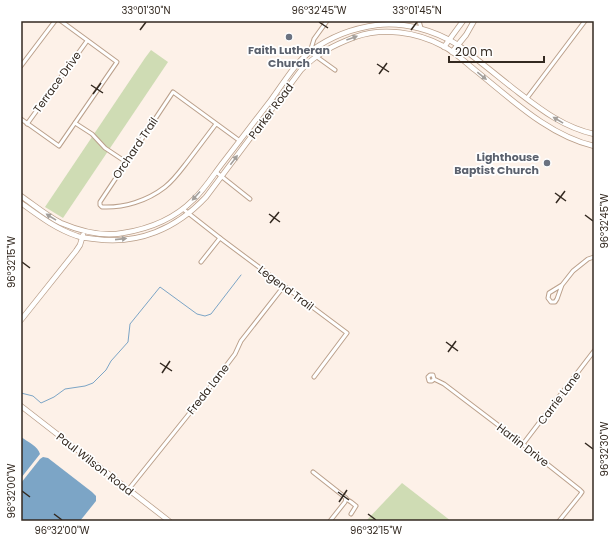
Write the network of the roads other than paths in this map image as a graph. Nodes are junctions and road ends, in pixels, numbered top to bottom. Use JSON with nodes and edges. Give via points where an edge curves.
{"nodes":[{"id":1,"x":55,"y":21,"type":"edge"},
{"id":2,"x":61,"y":21,"type":"edge"},
{"id":3,"x":327,"y":21,"type":"edge"},
{"id":4,"x":419,"y":21,"type":"edge"},
{"id":5,"x":463,"y":21,"type":"edge"},
{"id":6,"x":474,"y":21,"type":"edge"},
{"id":7,"x":585,"y":21,"type":"edge"},
{"id":8,"x":421,"y":28,"type":"junction"},
{"id":9,"x":450,"y":40,"type":"junction"},
{"id":10,"x":87,"y":41,"type":"junction"},
{"id":11,"x":458,"y":45,"type":"junction"},
{"id":12,"x":444,"y":47,"type":"junction"},
{"id":13,"x":310,"y":52,"type":"junction"},
{"id":14,"x":452,"y":52,"type":"junction"},
{"id":15,"x":316,"y":56,"type":"junction"},
{"id":16,"x":21,"y":66,"type":"edge"},
{"id":17,"x":335,"y":70,"type":"dead end"},
{"id":18,"x":527,"y":98,"type":"junction"},
{"id":19,"x":21,"y":119,"type":"edge"},
{"id":20,"x":75,"y":123,"type":"junction"},
{"id":21,"x":27,"y":124,"type":"junction"},
{"id":22,"x":216,"y":124,"type":"junction"},
{"id":23,"x":594,"y":134,"type":"edge"},
{"id":24,"x":240,"y":141,"type":"junction"},
{"id":25,"x":594,"y":146,"type":"edge"},
{"id":26,"x":126,"y":162,"type":"junction"},
{"id":27,"x":216,"y":172,"type":"junction"},
{"id":28,"x":222,"y":176,"type":"junction"},
{"id":29,"x":250,"y":199,"type":"dead end"},
{"id":30,"x":22,"y":200,"type":"edge"},
{"id":31,"x":183,"y":209,"type":"junction"},
{"id":32,"x":189,"y":213,"type":"junction"},
{"id":33,"x":84,"y":231,"type":"junction"},
{"id":34,"x":83,"y":238,"type":"junction"},
{"id":35,"x":220,"y":238,"type":"junction"},
{"id":36,"x":594,"y":258,"type":"edge"},
{"id":37,"x":201,"y":262,"type":"dead end"},
{"id":38,"x":562,"y":285,"type":"junction"},
{"id":39,"x":284,"y":286,"type":"junction"},
{"id":40,"x":21,"y":320,"type":"edge"},
{"id":41,"x":594,"y":352,"type":"edge"},
{"id":42,"x":314,"y":377,"type":"dead end"},
{"id":43,"x":434,"y":379,"type":"dead end"},
{"id":44,"x":21,"y":406,"type":"edge"},
{"id":45,"x":524,"y":444,"type":"junction"},
{"id":46,"x":313,"y":472,"type":"dead end"},
{"id":47,"x":128,"y":490,"type":"junction"},
{"id":48,"x":346,"y":499,"type":"junction"},
{"id":49,"x":351,"y":514,"type":"dead end"},
{"id":50,"x":169,"y":521,"type":"edge"},
{"id":51,"x":330,"y":521,"type":"edge"},
{"id":52,"x":559,"y":521,"type":"edge"}],
"edges":[{"from":1,"to":16,"type":"street"},
{"from":2,"to":10,"type":"street"},
{"from":3,"to":13,"type":"street","via":[[314,39]]},
{"from":4,"to":8,"type":"street"},
{"from":5,"to":9,"type":"main road"},
{"from":6,"to":11,"type":"main road"},
{"from":7,"to":18,"type":"street"},
{"from":8,"to":9,"type":"main road","name":"Parker Road"},
{"from":8,"to":13,"type":"main road","name":"Parker Road","via":[[385,24],[361,27],[328,40]]},
{"from":9,"to":11,"type":"main road","name":"Parker Road"},
{"from":9,"to":12,"type":"main road"},
{"from":10,"to":20,"type":"street","via":[[117,62]]},
{"from":10,"to":21,"type":"street","name":"Terrace Drive"},
{"from":11,"to":14,"type":"main road"},
{"from":11,"to":18,"type":"main road","name":"Parker Road"},
{"from":12,"to":14,"type":"main road","name":"Parker Road"},
{"from":15,"to":12,"type":"main road","name":"Parker Road","one_way":true,"via":[[334,45],[375,32],[399,33]]},
{"from":13,"to":15,"type":"street"},
{"from":13,"to":24,"type":"main road","name":"Parker Road","via":[[292,70]]},
{"from":14,"to":25,"type":"main road","name":"Parker Road","one_way":true,"via":[[545,125],[574,140]]},
{"from":15,"to":17,"type":"street"},
{"from":28,"to":15,"type":"main road","name":"Parker Road","one_way":true,"via":[[301,70]]},
{"from":23,"to":18,"type":"main road","name":"Parker Road","one_way":true,"via":[[572,128]]},
{"from":19,"to":21,"type":"street"},
{"from":20,"to":21,"type":"street","via":[[59,146]]},
{"from":20,"to":26,"type":"street"},
{"from":22,"to":24,"type":"street"},
{"from":22,"to":26,"type":"street","name":"Orchard Trail","via":[[173,92]]},
{"from":22,"to":26,"type":"street","name":"Orchard Trail","via":[[166,186],[139,201],[102,207],[100,202]]},
{"from":24,"to":27,"type":"main road","name":"Parker Road"},
{"from":27,"to":28,"type":"street"},
{"from":27,"to":31,"type":"main road","name":"Parker Road","one_way":true,"via":[[194,200]]},
{"from":28,"to":29,"type":"street"},
{"from":28,"to":32,"type":"main road","name":"Parker Road","via":[[206,197]]},
{"from":33,"to":30,"type":"main road","name":"Parker Road","one_way":true,"via":[[61,223]]},
{"from":30,"to":34,"type":"main road","name":"Parker Road","via":[[47,222]]},
{"from":31,"to":32,"type":"street","name":"Legend Trail"},
{"from":31,"to":33,"type":"main road","name":"Parker Road","via":[[146,228],[123,234]]},
{"from":34,"to":32,"type":"main road","name":"Parker Road","one_way":true,"via":[[124,240],[138,237],[159,231]]},
{"from":32,"to":35,"type":"street","name":"Legend Trail"},
{"from":33,"to":34,"type":"main road"},
{"from":34,"to":40,"type":"main road","via":[[76,251]]},
{"from":35,"to":37,"type":"street"},
{"from":35,"to":39,"type":"street","name":"Legend Trail"},
{"from":36,"to":38,"type":"street","via":[[588,259],[573,271]]},
{"from":38,"to":38,"type":"street","via":[[549,294],[550,302],[555,302]]},
{"from":39,"to":42,"type":"street","name":"Legend Trail","via":[[347,333]]},
{"from":39,"to":47,"type":"street","name":"Freda Lane","via":[[201,399]]},
{"from":41,"to":45,"type":"street","name":"Carrie Lane"},
{"from":43,"to":45,"type":"street","name":"Harlin Drive"},
{"from":44,"to":47,"type":"main road","name":"Paul Wilson Road"},
{"from":45,"to":52,"type":"street","name":"Harlin Drive","via":[[582,492]]},
{"from":46,"to":48,"type":"street"},
{"from":47,"to":50,"type":"main road","name":"Paul Wilson Road"},
{"from":48,"to":49,"type":"street","via":[[356,506]]},
{"from":48,"to":51,"type":"street"}]}
